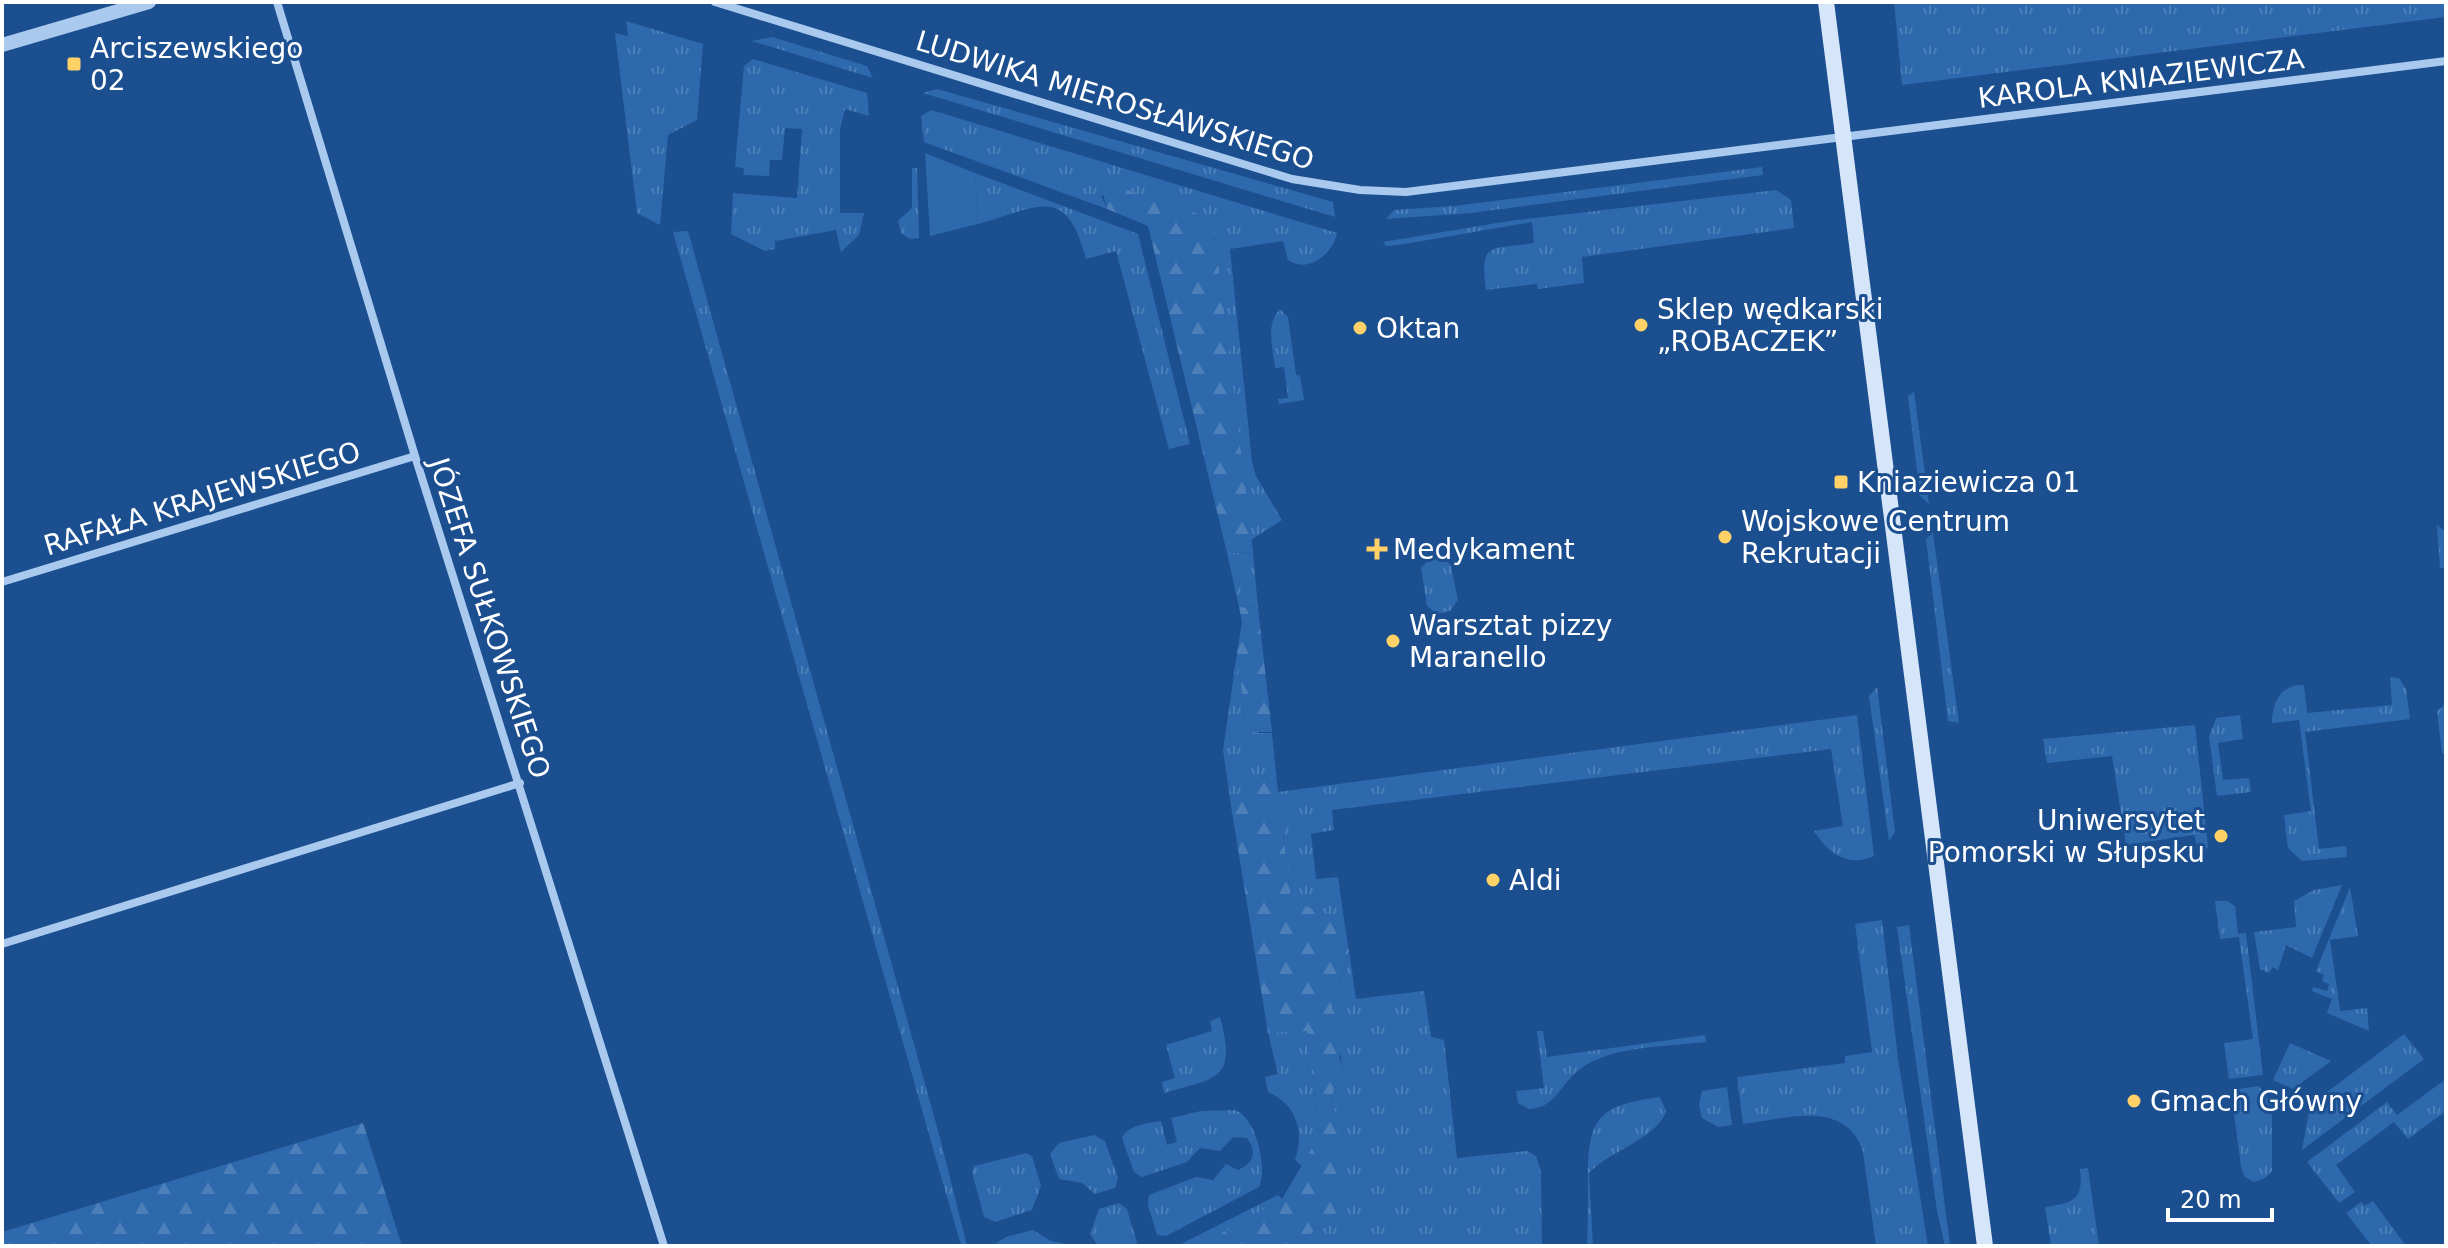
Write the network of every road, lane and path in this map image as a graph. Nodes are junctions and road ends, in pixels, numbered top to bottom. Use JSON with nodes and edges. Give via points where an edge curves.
{"nodes":[{"id":1,"x":149,"y":2,"type":"edge"},
{"id":2,"x":277,"y":2,"type":"edge"},
{"id":3,"x":715,"y":2,"type":"edge"},
{"id":4,"x":1826,"y":2,"type":"edge"},
{"id":5,"x":2,"y":45,"type":"edge"},
{"id":6,"x":2446,"y":61,"type":"edge"},
{"id":7,"x":1843,"y":139,"type":"junction"},
{"id":8,"x":415,"y":456,"type":"junction"},
{"id":9,"x":2,"y":582,"type":"edge"},
{"id":10,"x":520,"y":783,"type":"junction"},
{"id":11,"x":2,"y":944,"type":"edge"},
{"id":12,"x":664,"y":1246,"type":"edge"},
{"id":13,"x":1985,"y":1246,"type":"edge"}],
"edges":[{"from":1,"to":5,"type":"street"},
{"from":2,"to":8,"type":"street","name":"JÓZEFA SUŁKOWSKIEGO"},
{"from":3,"to":7,"type":"street","name":"LUDWIKA MIEROSŁAWSKIEGO","via":[[1292,179],[1360,190],[1406,192]]},
{"from":4,"to":7,"type":"main road"},
{"from":6,"to":7,"type":"street","name":"KAROLA KNIAZIEWICZA"},
{"from":7,"to":13,"type":"main road"},
{"from":8,"to":9,"type":"street","name":"RAFAŁA KRAJEWSKIEGO"},
{"from":8,"to":10,"type":"street","name":"JÓZEFA SUŁKOWSKIEGO"},
{"from":10,"to":11,"type":"street"},
{"from":10,"to":12,"type":"street","name":"JÓZEFA SUŁKOWSKIEGO"}]}
